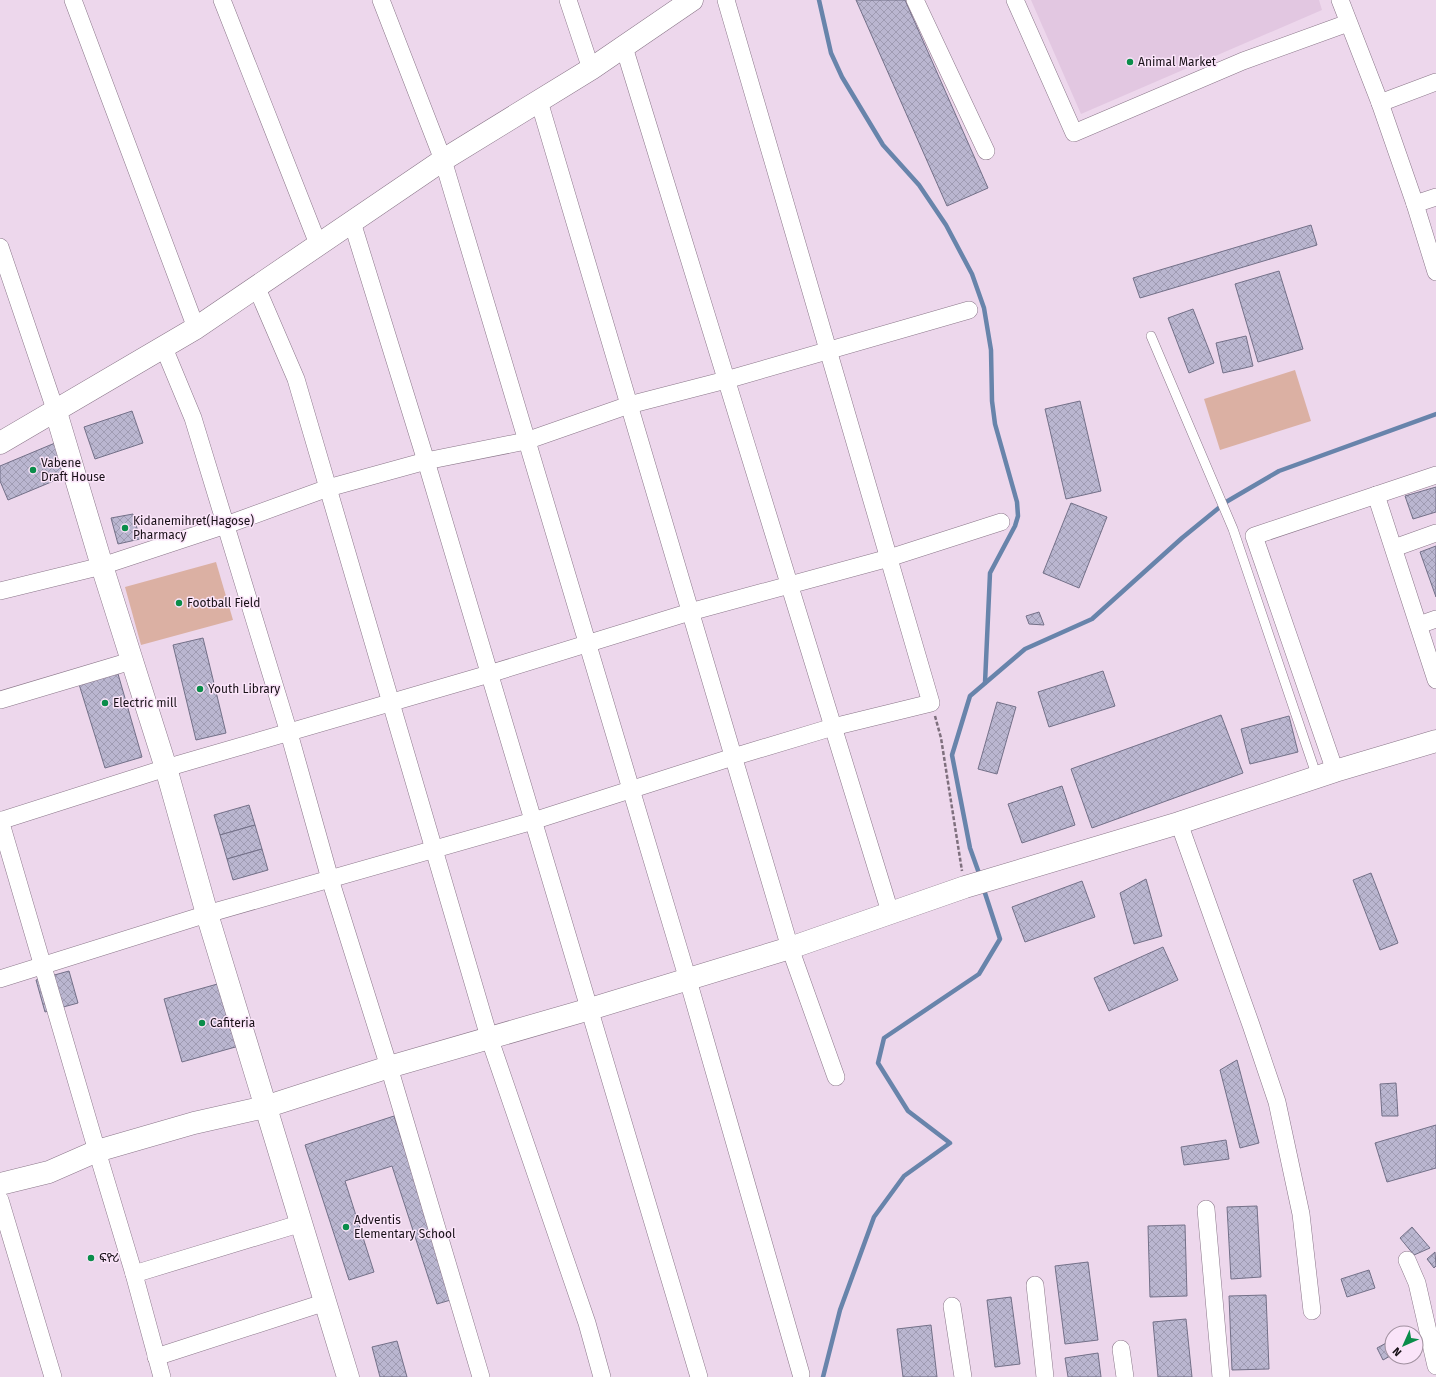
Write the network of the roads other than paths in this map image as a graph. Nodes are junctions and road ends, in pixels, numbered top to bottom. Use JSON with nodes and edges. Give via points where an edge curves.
{"nodes":[{"id":1,"x":73,"y":0,"type":"edge"},
{"id":2,"x":222,"y":0,"type":"edge"},
{"id":3,"x":381,"y":0,"type":"edge"},
{"id":4,"x":568,"y":0,"type":"edge"},
{"id":5,"x":726,"y":0,"type":"edge"},
{"id":6,"x":915,"y":0,"type":"edge"},
{"id":7,"x":1015,"y":0,"type":"edge"},
{"id":8,"x":1340,"y":0,"type":"edge"},
{"id":9,"x":687,"y":2,"type":"edge"},
{"id":10,"x":1348,"y":23,"type":"junction"},
{"id":11,"x":624,"y":47,"type":"junction"},
{"id":12,"x":591,"y":69,"type":"junction"},
{"id":13,"x":1436,"y":82,"type":"edge"},
{"id":14,"x":539,"y":101,"type":"junction"},
{"id":15,"x":1380,"y":103,"type":"junction"},
{"id":16,"x":986,"y":151,"type":"dead end"},
{"id":17,"x":443,"y":160,"type":"junction"},
{"id":18,"x":1436,"y":197,"type":"edge"},
{"id":19,"x":1415,"y":204,"type":"junction"},
{"id":20,"x":352,"y":222,"type":"junction"},
{"id":21,"x":318,"y":244,"type":"junction"},
{"id":22,"x":0,"y":247,"type":"edge"},
{"id":23,"x":1436,"y":272,"type":"edge"},
{"id":24,"x":256,"y":286,"type":"junction"},
{"id":25,"x":969,"y":310,"type":"dead end"},
{"id":26,"x":196,"y":328,"type":"junction"},
{"id":27,"x":1151,"y":336,"type":"dead end"},
{"id":28,"x":164,"y":348,"type":"junction"},
{"id":29,"x":828,"y":350,"type":"junction"},
{"id":30,"x":726,"y":380,"type":"junction"},
{"id":31,"x":629,"y":405,"type":"junction"},
{"id":32,"x":56,"y":412,"type":"junction"},
{"id":33,"x":526,"y":441,"type":"junction"},
{"id":34,"x":0,"y":443,"type":"edge"},
{"id":35,"x":426,"y":461,"type":"junction"},
{"id":36,"x":1436,"y":475,"type":"edge"},
{"id":37,"x":328,"y":488,"type":"junction"},
{"id":38,"x":1376,"y":496,"type":"junction"},
{"id":39,"x":1001,"y":522,"type":"dead end"},
{"id":40,"x":226,"y":525,"type":"junction"},
{"id":41,"x":1436,"y":533,"type":"edge"},
{"id":42,"x":1394,"y":548,"type":"junction"},
{"id":43,"x":889,"y":558,"type":"junction"},
{"id":44,"x":102,"y":566,"type":"junction"},
{"id":45,"x":789,"y":584,"type":"junction"},
{"id":46,"x":0,"y":591,"type":"edge"},
{"id":47,"x":690,"y":612,"type":"junction"},
{"id":48,"x":1436,"y":620,"type":"edge"},
{"id":49,"x":1419,"y":625,"type":"junction"},
{"id":50,"x":587,"y":643,"type":"junction"},
{"id":51,"x":131,"y":661,"type":"junction"},
{"id":52,"x":489,"y":674,"type":"junction"},
{"id":53,"x":1436,"y":680,"type":"edge"},
{"id":54,"x":0,"y":700,"type":"edge"},
{"id":55,"x":391,"y":702,"type":"junction"},
{"id":56,"x":833,"y":727,"type":"junction"},
{"id":57,"x":288,"y":733,"type":"junction"},
{"id":58,"x":1436,"y":740,"type":"edge"},
{"id":59,"x":733,"y":757,"type":"junction"},
{"id":60,"x":166,"y":768,"type":"junction"},
{"id":61,"x":1326,"y":774,"type":"junction"},
{"id":62,"x":631,"y":790,"type":"junction"},
{"id":63,"x":0,"y":820,"type":"edge"},
{"id":64,"x":533,"y":820,"type":"junction"},
{"id":65,"x":1179,"y":823,"type":"junction"},
{"id":66,"x":434,"y":848,"type":"junction"},
{"id":67,"x":330,"y":878,"type":"junction"},
{"id":68,"x":890,"y":912,"type":"junction"},
{"id":69,"x":207,"y":914,"type":"junction"},
{"id":70,"x":790,"y":948,"type":"junction"},
{"id":71,"x":43,"y":965,"type":"junction"},
{"id":72,"x":0,"y":979,"type":"edge"},
{"id":73,"x":688,"y":980,"type":"junction"},
{"id":74,"x":590,"y":1009,"type":"junction"},
{"id":75,"x":489,"y":1037,"type":"junction"},
{"id":76,"x":388,"y":1067,"type":"junction"},
{"id":77,"x":836,"y":1077,"type":"dead end"},
{"id":78,"x":265,"y":1107,"type":"junction"},
{"id":79,"x":96,"y":1151,"type":"junction"},
{"id":80,"x":0,"y":1184,"type":"edge"},
{"id":81,"x":0,"y":1200,"type":"edge"},
{"id":82,"x":1206,"y":1209,"type":"dead end"},
{"id":83,"x":302,"y":1223,"type":"junction"},
{"id":84,"x":1407,"y":1260,"type":"dead end"},
{"id":85,"x":134,"y":1274,"type":"junction"},
{"id":86,"x":1035,"y":1285,"type":"dead end"},
{"id":87,"x":326,"y":1302,"type":"junction"},
{"id":88,"x":952,"y":1306,"type":"dead end"},
{"id":89,"x":1312,"y":1311,"type":"dead end"},
{"id":90,"x":1121,"y":1349,"type":"dead end"},
{"id":91,"x":156,"y":1358,"type":"junction"},
{"id":92,"x":1436,"y":1366,"type":"edge"},
{"id":93,"x":801,"y":1374,"type":"dead end"},
{"id":94,"x":53,"y":1377,"type":"edge"},
{"id":95,"x":162,"y":1377,"type":"edge"},
{"id":96,"x":348,"y":1377,"type":"edge"},
{"id":97,"x":481,"y":1377,"type":"edge"},
{"id":98,"x":602,"y":1377,"type":"edge"},
{"id":99,"x":700,"y":1377,"type":"edge"},
{"id":100,"x":962,"y":1377,"type":"edge"},
{"id":101,"x":1045,"y":1377,"type":"edge"},
{"id":102,"x":1125,"y":1377,"type":"edge"},
{"id":103,"x":1221,"y":1377,"type":"edge"}],
"edges":[{"from":1,"to":26,"type":"street"},
{"from":2,"to":21,"type":"street"},
{"from":3,"to":17,"type":"street"},
{"from":4,"to":12,"type":"street"},
{"from":5,"to":29,"type":"street"},
{"from":6,"to":16,"type":"street"},
{"from":7,"to":10,"type":"street","via":[[1074,133],[1243,61]]},
{"from":8,"to":10,"type":"street"},
{"from":9,"to":11,"type":"street"},
{"from":10,"to":15,"type":"street"},
{"from":11,"to":12,"type":"street"},
{"from":11,"to":30,"type":"street"},
{"from":12,"to":14,"type":"street"},
{"from":13,"to":15,"type":"street"},
{"from":14,"to":17,"type":"street"},
{"from":14,"to":31,"type":"street"},
{"from":15,"to":19,"type":"street"},
{"from":17,"to":20,"type":"street"},
{"from":17,"to":33,"type":"street"},
{"from":18,"to":19,"type":"street"},
{"from":19,"to":23,"type":"street"},
{"from":20,"to":21,"type":"street"},
{"from":20,"to":35,"type":"street"},
{"from":21,"to":24,"type":"street"},
{"from":22,"to":32,"type":"street"},
{"from":24,"to":26,"type":"street"},
{"from":24,"to":37,"type":"street","via":[[296,379]]},
{"from":25,"to":29,"type":"street"},
{"from":26,"to":28,"type":"street"},
{"from":27,"to":61,"type":"lane","via":[[1214,481]]},
{"from":28,"to":32,"type":"street"},
{"from":28,"to":40,"type":"street","via":[[194,418]]},
{"from":29,"to":30,"type":"street"},
{"from":29,"to":43,"type":"street"},
{"from":30,"to":31,"type":"street"},
{"from":30,"to":45,"type":"street"},
{"from":31,"to":33,"type":"street"},
{"from":31,"to":47,"type":"street"},
{"from":32,"to":34,"type":"street"},
{"from":32,"to":44,"type":"street"},
{"from":33,"to":35,"type":"street"},
{"from":33,"to":50,"type":"street"},
{"from":35,"to":37,"type":"street"},
{"from":35,"to":52,"type":"street"},
{"from":36,"to":38,"type":"street"},
{"from":37,"to":40,"type":"street"},
{"from":37,"to":55,"type":"street"},
{"from":38,"to":42,"type":"street"},
{"from":38,"to":61,"type":"street","via":[[1254,536]]},
{"from":39,"to":43,"type":"street"},
{"from":40,"to":44,"type":"street"},
{"from":40,"to":57,"type":"street"},
{"from":41,"to":42,"type":"street"},
{"from":42,"to":49,"type":"street"},
{"from":43,"to":45,"type":"street"},
{"from":43,"to":56,"type":"street","via":[[931,703]]},
{"from":44,"to":46,"type":"street"},
{"from":44,"to":51,"type":"street"},
{"from":45,"to":47,"type":"street"},
{"from":45,"to":56,"type":"street"},
{"from":47,"to":50,"type":"street"},
{"from":47,"to":59,"type":"street"},
{"from":48,"to":49,"type":"street"},
{"from":49,"to":53,"type":"street"},
{"from":50,"to":52,"type":"street"},
{"from":50,"to":62,"type":"street"},
{"from":51,"to":54,"type":"street"},
{"from":51,"to":60,"type":"street"},
{"from":52,"to":55,"type":"street"},
{"from":52,"to":64,"type":"street"},
{"from":55,"to":57,"type":"street"},
{"from":55,"to":66,"type":"street"},
{"from":56,"to":59,"type":"street"},
{"from":56,"to":68,"type":"street"},
{"from":57,"to":60,"type":"street"},
{"from":57,"to":67,"type":"street"},
{"from":58,"to":61,"type":"street"},
{"from":59,"to":62,"type":"street"},
{"from":59,"to":70,"type":"street"},
{"from":60,"to":63,"type":"street"},
{"from":60,"to":69,"type":"street"},
{"from":61,"to":65,"type":"street"},
{"from":62,"to":64,"type":"street"},
{"from":62,"to":73,"type":"street"},
{"from":63,"to":71,"type":"street"},
{"from":64,"to":66,"type":"street"},
{"from":64,"to":74,"type":"street"},
{"from":65,"to":68,"type":"street"},
{"from":65,"to":89,"type":"street","via":[[1276,1102],[1301,1214]]},
{"from":66,"to":67,"type":"street"},
{"from":66,"to":75,"type":"street"},
{"from":67,"to":69,"type":"street"},
{"from":67,"to":76,"type":"street"},
{"from":68,"to":70,"type":"street"},
{"from":69,"to":71,"type":"street"},
{"from":69,"to":78,"type":"street"},
{"from":70,"to":73,"type":"street"},
{"from":70,"to":77,"type":"street"},
{"from":71,"to":72,"type":"street"},
{"from":71,"to":79,"type":"street"},
{"from":73,"to":74,"type":"street"},
{"from":73,"to":93,"type":"street"},
{"from":74,"to":75,"type":"street"},
{"from":74,"to":99,"type":"street"},
{"from":75,"to":76,"type":"street"},
{"from":75,"to":98,"type":"street","via":[[587,1323]]},
{"from":76,"to":78,"type":"street"},
{"from":76,"to":97,"type":"street"},
{"from":78,"to":79,"type":"street"},
{"from":78,"to":83,"type":"street"},
{"from":79,"to":80,"type":"street","via":[[49,1172]]},
{"from":79,"to":85,"type":"street"},
{"from":81,"to":94,"type":"street"},
{"from":82,"to":103,"type":"street"},
{"from":83,"to":85,"type":"street"},
{"from":83,"to":87,"type":"street"},
{"from":84,"to":92,"type":"street","via":[[1417,1283]]},
{"from":85,"to":91,"type":"street"},
{"from":86,"to":101,"type":"street"},
{"from":87,"to":91,"type":"street"},
{"from":87,"to":96,"type":"street"},
{"from":88,"to":100,"type":"street"},
{"from":90,"to":102,"type":"street"},
{"from":91,"to":95,"type":"street"}]}
